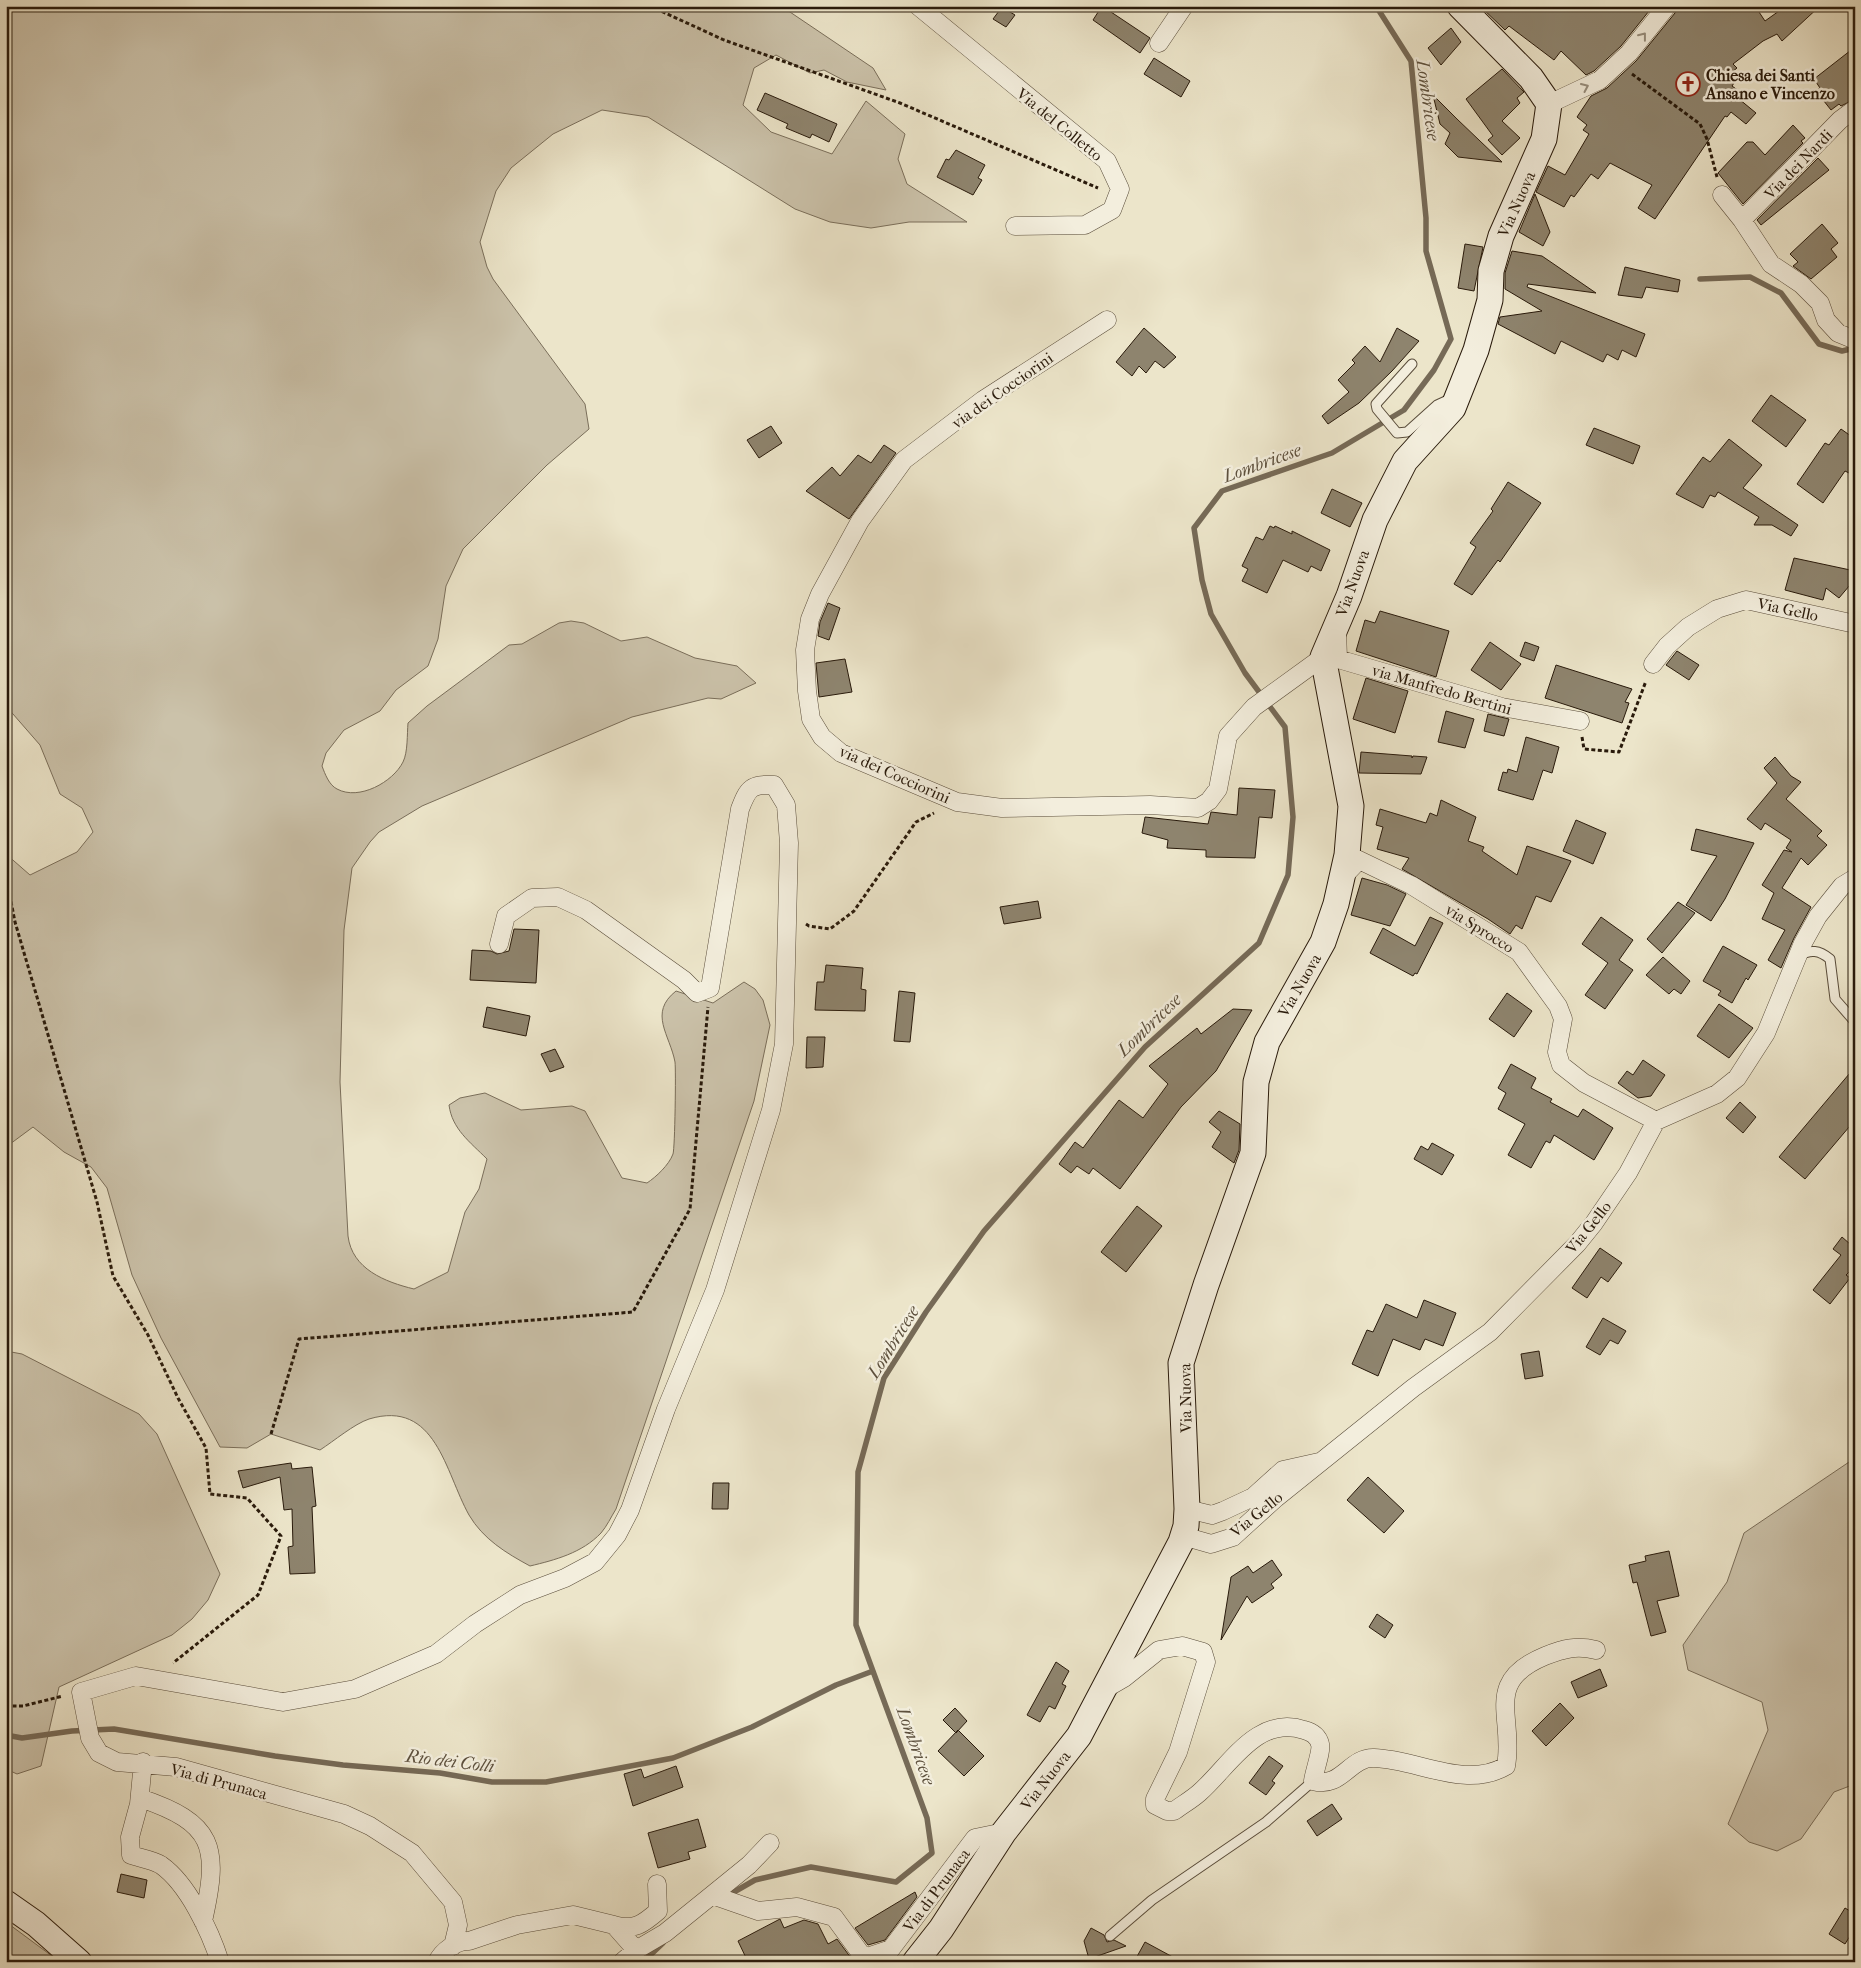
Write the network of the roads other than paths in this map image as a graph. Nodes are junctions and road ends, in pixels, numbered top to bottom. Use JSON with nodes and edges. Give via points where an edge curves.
{"nodes":[{"id":1,"x":918,"y":6,"type":"edge"},
{"id":2,"x":1184,"y":6,"type":"edge"},
{"id":3,"x":1460,"y":6,"type":"edge"},
{"id":4,"x":1667,"y":6,"type":"edge"},
{"id":5,"x":1158,"y":43,"type":"dead end"},
{"id":6,"x":1549,"y":104,"type":"junction"},
{"id":7,"x":1855,"y":109,"type":"edge"},
{"id":8,"x":1722,"y":195,"type":"road end"},
{"id":9,"x":1742,"y":220,"type":"junction"},
{"id":10,"x":1015,"y":226,"type":"dead end"},
{"id":11,"x":1107,"y":320,"type":"dead end"},
{"id":12,"x":1853,"y":340,"type":"edge"},
{"id":13,"x":1412,"y":364,"type":"dead end"},
{"id":14,"x":1458,"y":396,"type":"junction"},
{"id":15,"x":1855,"y":624,"type":"edge"},
{"id":16,"x":1337,"y":625,"type":"junction"},
{"id":17,"x":1324,"y":656,"type":"junction"},
{"id":18,"x":1653,"y":664,"type":"road end"},
{"id":19,"x":1580,"y":720,"type":"road end"},
{"id":20,"x":1342,"y":878,"type":"junction"},
{"id":21,"x":1855,"y":878,"type":"edge"},
{"id":22,"x":499,"y":944,"type":"dead end"},
{"id":23,"x":1798,"y":956,"type":"junction"},
{"id":24,"x":1855,"y":1022,"type":"edge"},
{"id":25,"x":1656,"y":1121,"type":"junction"},
{"id":26,"x":1322,"y":1461,"type":"junction"},
{"id":27,"x":1187,"y":1509,"type":"junction"},
{"id":28,"x":1183,"y":1536,"type":"junction"},
{"id":29,"x":1596,"y":1650,"type":"dead end"},
{"id":30,"x":1105,"y":1689,"type":"junction"},
{"id":31,"x":143,"y":1762,"type":"junction"},
{"id":32,"x":1313,"y":1782,"type":"junction"},
{"id":33,"x":140,"y":1798,"type":"junction"},
{"id":34,"x":1004,"y":1832,"type":"junction"},
{"id":35,"x":770,"y":1843,"type":"dead end"},
{"id":36,"x":657,"y":1884,"type":"dead end"},
{"id":37,"x":712,"y":1895,"type":"junction"},
{"id":38,"x":6,"y":1903,"type":"edge"},
{"id":39,"x":203,"y":1921,"type":"junction"},
{"id":40,"x":614,"y":1925,"type":"junction"},
{"id":41,"x":1110,"y":1936,"type":"dead end"},
{"id":42,"x":453,"y":1946,"type":"junction"},
{"id":43,"x":636,"y":1950,"type":"junction"},
{"id":44,"x":79,"y":1962,"type":"edge"},
{"id":45,"x":220,"y":1962,"type":"edge"},
{"id":46,"x":437,"y":1962,"type":"edge"},
{"id":47,"x":622,"y":1962,"type":"edge"},
{"id":48,"x":915,"y":1962,"type":"edge"}],
"edges":[{"from":1,"to":10,"type":"street","name":"Via del Colletto","via":[[1107,161],[1120,189],[1112,210],[1085,224]]},
{"from":2,"to":5,"type":"street"},
{"from":3,"to":6,"type":"street","via":[[1531,78]]},
{"from":6,"to":4,"type":"street","one_way":true,"via":[[1600,80],[1629,53]]},
{"from":6,"to":14,"type":"street","name":"Via Nuova","via":[[1544,139],[1501,236],[1491,271],[1490,300],[1476,350]]},
{"from":7,"to":9,"type":"street","name":"Via dei Nardi","via":[[1840,120]]},
{"from":8,"to":9,"type":"street"},
{"from":9,"to":12,"type":"street","via":[[1771,264],[1801,284],[1820,303],[1826,320],[1838,333]]},
{"from":11,"to":17,"type":"street","name":"via dei Cocciorini","via":[[983,400],[904,460],[860,521],[810,619],[805,650],[807,690],[811,719],[822,737],[842,753],[957,802],[1002,808],[1150,805],[1198,808],[1209,801],[1218,789],[1228,736],[1254,707]]},
{"from":13,"to":14,"type":"lane","via":[[1376,404],[1397,433],[1407,432],[1437,405]]},
{"from":14,"to":16,"type":"street","name":"Via Nuova","via":[[1434,432],[1405,461],[1375,520]]},
{"from":15,"to":18,"type":"street","name":"Via Gello","via":[[1746,600],[1717,610],[1688,627]]},
{"from":16,"to":17,"type":"street","name":"Via Nuova"},
{"from":16,"to":19,"type":"street","name":"via Manfredo Bertini","via":[[1338,659],[1502,708]]},
{"from":17,"to":20,"type":"street","name":"Via Nuova","via":[[1351,806]]},
{"from":20,"to":25,"type":"street","name":"via Sprocco","via":[[1359,860],[1411,885],[1519,952],[1563,1018],[1557,1052],[1561,1065],[1584,1083]]},
{"from":20,"to":27,"type":"street","name":"Via Nuova","via":[[1323,942],[1266,1042],[1256,1082],[1253,1153],[1181,1363]]},
{"from":21,"to":23,"type":"street","via":[[1842,886],[1818,916]]},
{"from":22,"to":31,"type":"street","name":"Via di Prunaca","via":[[506,916],[532,898],[558,896],[586,910],[684,980],[696,993],[710,988],[740,809],[747,791],[759,785],[774,785],[786,805],[789,844],[784,1044],[771,1110],[715,1290],[666,1409],[630,1510],[595,1562],[520,1596],[475,1624],[436,1654],[355,1689],[284,1702],[136,1676],[81,1692],[90,1738],[99,1753],[118,1762]]},
{"from":23,"to":24,"type":"lane","via":[[1813,950],[1830,959],[1835,999]]},
{"from":23,"to":25,"type":"street","via":[[1766,1032],[1737,1078],[1717,1094]]},
{"from":25,"to":26,"type":"street","name":"Via Gello","via":[[1628,1173],[1577,1244],[1490,1332]]},
{"from":26,"to":27,"type":"street","name":"Via Gello","via":[[1283,1470],[1253,1497],[1223,1511],[1212,1514]]},
{"from":26,"to":28,"type":"street","name":"Via Gello","via":[[1233,1537],[1211,1544]]},
{"from":27,"to":28,"type":"street","name":"Via Nuova"},
{"from":28,"to":30,"type":"street","name":"Via Nuova"},
{"from":29,"to":32,"type":"street","via":[[1583,1646],[1559,1650],[1527,1664],[1509,1682],[1504,1698],[1508,1754],[1506,1766],[1494,1773],[1471,1776],[1372,1758],[1353,1765],[1333,1782]]},
{"from":30,"to":32,"type":"street","via":[[1159,1650],[1182,1646],[1202,1652],[1206,1662],[1178,1752],[1156,1799],[1155,1805],[1160,1809],[1174,1811],[1198,1794],[1261,1733],[1278,1727],[1296,1727],[1313,1733],[1320,1743]]},
{"from":30,"to":34,"type":"street","name":"Via Nuova","via":[[1079,1736]]},
{"from":31,"to":33,"type":"street"},
{"from":31,"to":42,"type":"street","name":"Via di Prunaca","via":[[176,1767],[344,1814],[370,1826],[412,1853],[453,1902],[458,1925]]},
{"from":32,"to":41,"type":"lane","via":[[1266,1822],[1152,1900]]},
{"from":33,"to":39,"type":"street","via":[[130,1837],[131,1855],[160,1865],[180,1883]]},
{"from":33,"to":39,"type":"street","via":[[177,1812],[202,1832],[211,1862]]},
{"from":34,"to":37,"type":"street","name":"Via di Prunaca","via":[[975,1838],[891,1949],[864,1958],[834,1917],[797,1907],[758,1911]]},
{"from":34,"to":48,"type":"street","name":"Via Nuova","via":[[941,1929]]},
{"from":35,"to":37,"type":"street"},
{"from":36,"to":40,"type":"street","via":[[658,1911],[641,1926],[626,1928]]},
{"from":37,"to":43,"type":"street","via":[[665,1933]]},
{"from":38,"to":44,"type":"street","via":[[36,1924]]},
{"from":39,"to":45,"type":"street"},
{"from":40,"to":42,"type":"street","via":[[565,1916],[517,1925],[463,1940]]},
{"from":40,"to":43,"type":"street"},
{"from":42,"to":46,"type":"street","via":[[440,1955]]},
{"from":43,"to":47,"type":"street"}]}
